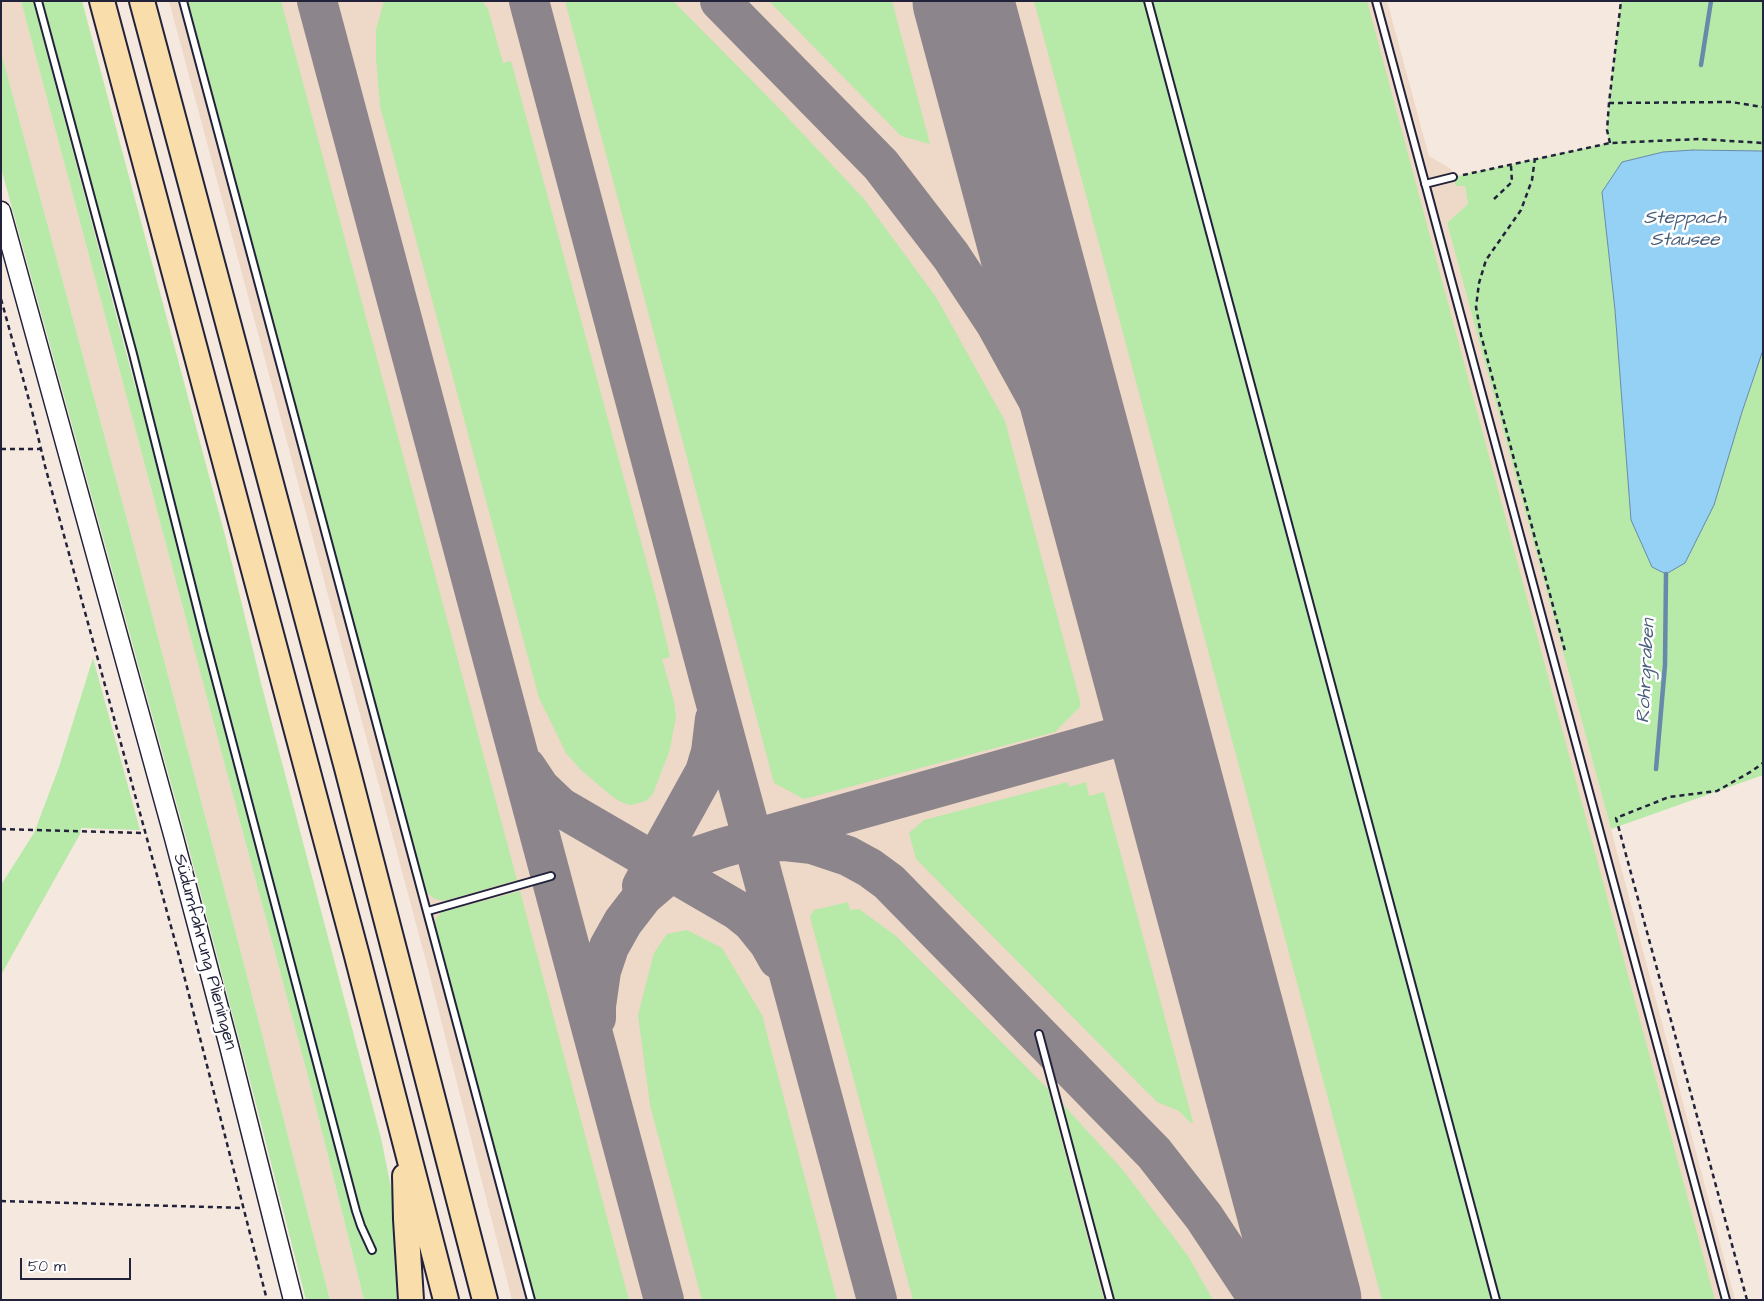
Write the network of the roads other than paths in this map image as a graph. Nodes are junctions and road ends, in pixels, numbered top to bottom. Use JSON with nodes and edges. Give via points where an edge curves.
{"nodes":[{"id":1,"x":38,"y":1,"type":"edge"},
{"id":2,"x":102,"y":1,"type":"edge"},
{"id":3,"x":142,"y":1,"type":"edge"},
{"id":4,"x":183,"y":1,"type":"edge"},
{"id":5,"x":1148,"y":1,"type":"edge"},
{"id":6,"x":1376,"y":1,"type":"edge"},
{"id":7,"x":1453,"y":178,"type":"road end"},
{"id":8,"x":1424,"y":184,"type":"junction"},
{"id":9,"x":1,"y":211,"type":"edge"},
{"id":10,"x":551,"y":876,"type":"dead end"},
{"id":11,"x":428,"y":911,"type":"junction"},
{"id":12,"x":1039,"y":1034,"type":"dead end"},
{"id":13,"x":405,"y":1140,"type":"junction"},
{"id":14,"x":372,"y":1250,"type":"dead end"},
{"id":15,"x":293,"y":1300,"type":"edge"},
{"id":16,"x":411,"y":1300,"type":"edge"},
{"id":17,"x":446,"y":1300,"type":"edge"},
{"id":18,"x":485,"y":1300,"type":"edge"},
{"id":19,"x":531,"y":1300,"type":"edge"},
{"id":20,"x":1110,"y":1300,"type":"edge"},
{"id":21,"x":1496,"y":1300,"type":"edge"},
{"id":22,"x":1726,"y":1300,"type":"edge"}],
"edges":[{"from":1,"to":14,"type":"lane","via":[[356,1211]]},
{"from":2,"to":13,"type":"highway"},
{"from":3,"to":18,"type":"highway","via":[[345,759]]},
{"from":4,"to":11,"type":"lane"},
{"from":5,"to":21,"type":"lane"},
{"from":6,"to":8,"type":"lane"},
{"from":7,"to":8,"type":"lane"},
{"from":8,"to":22,"type":"lane"},
{"from":9,"to":15,"type":"main road","name":"Südumfahrung Plieningen","via":[[224,1027]]},
{"from":10,"to":11,"type":"lane"},
{"from":11,"to":19,"type":"lane"},
{"from":12,"to":20,"type":"lane"},
{"from":13,"to":16,"type":"highway"},
{"from":13,"to":17,"type":"highway"}]}
